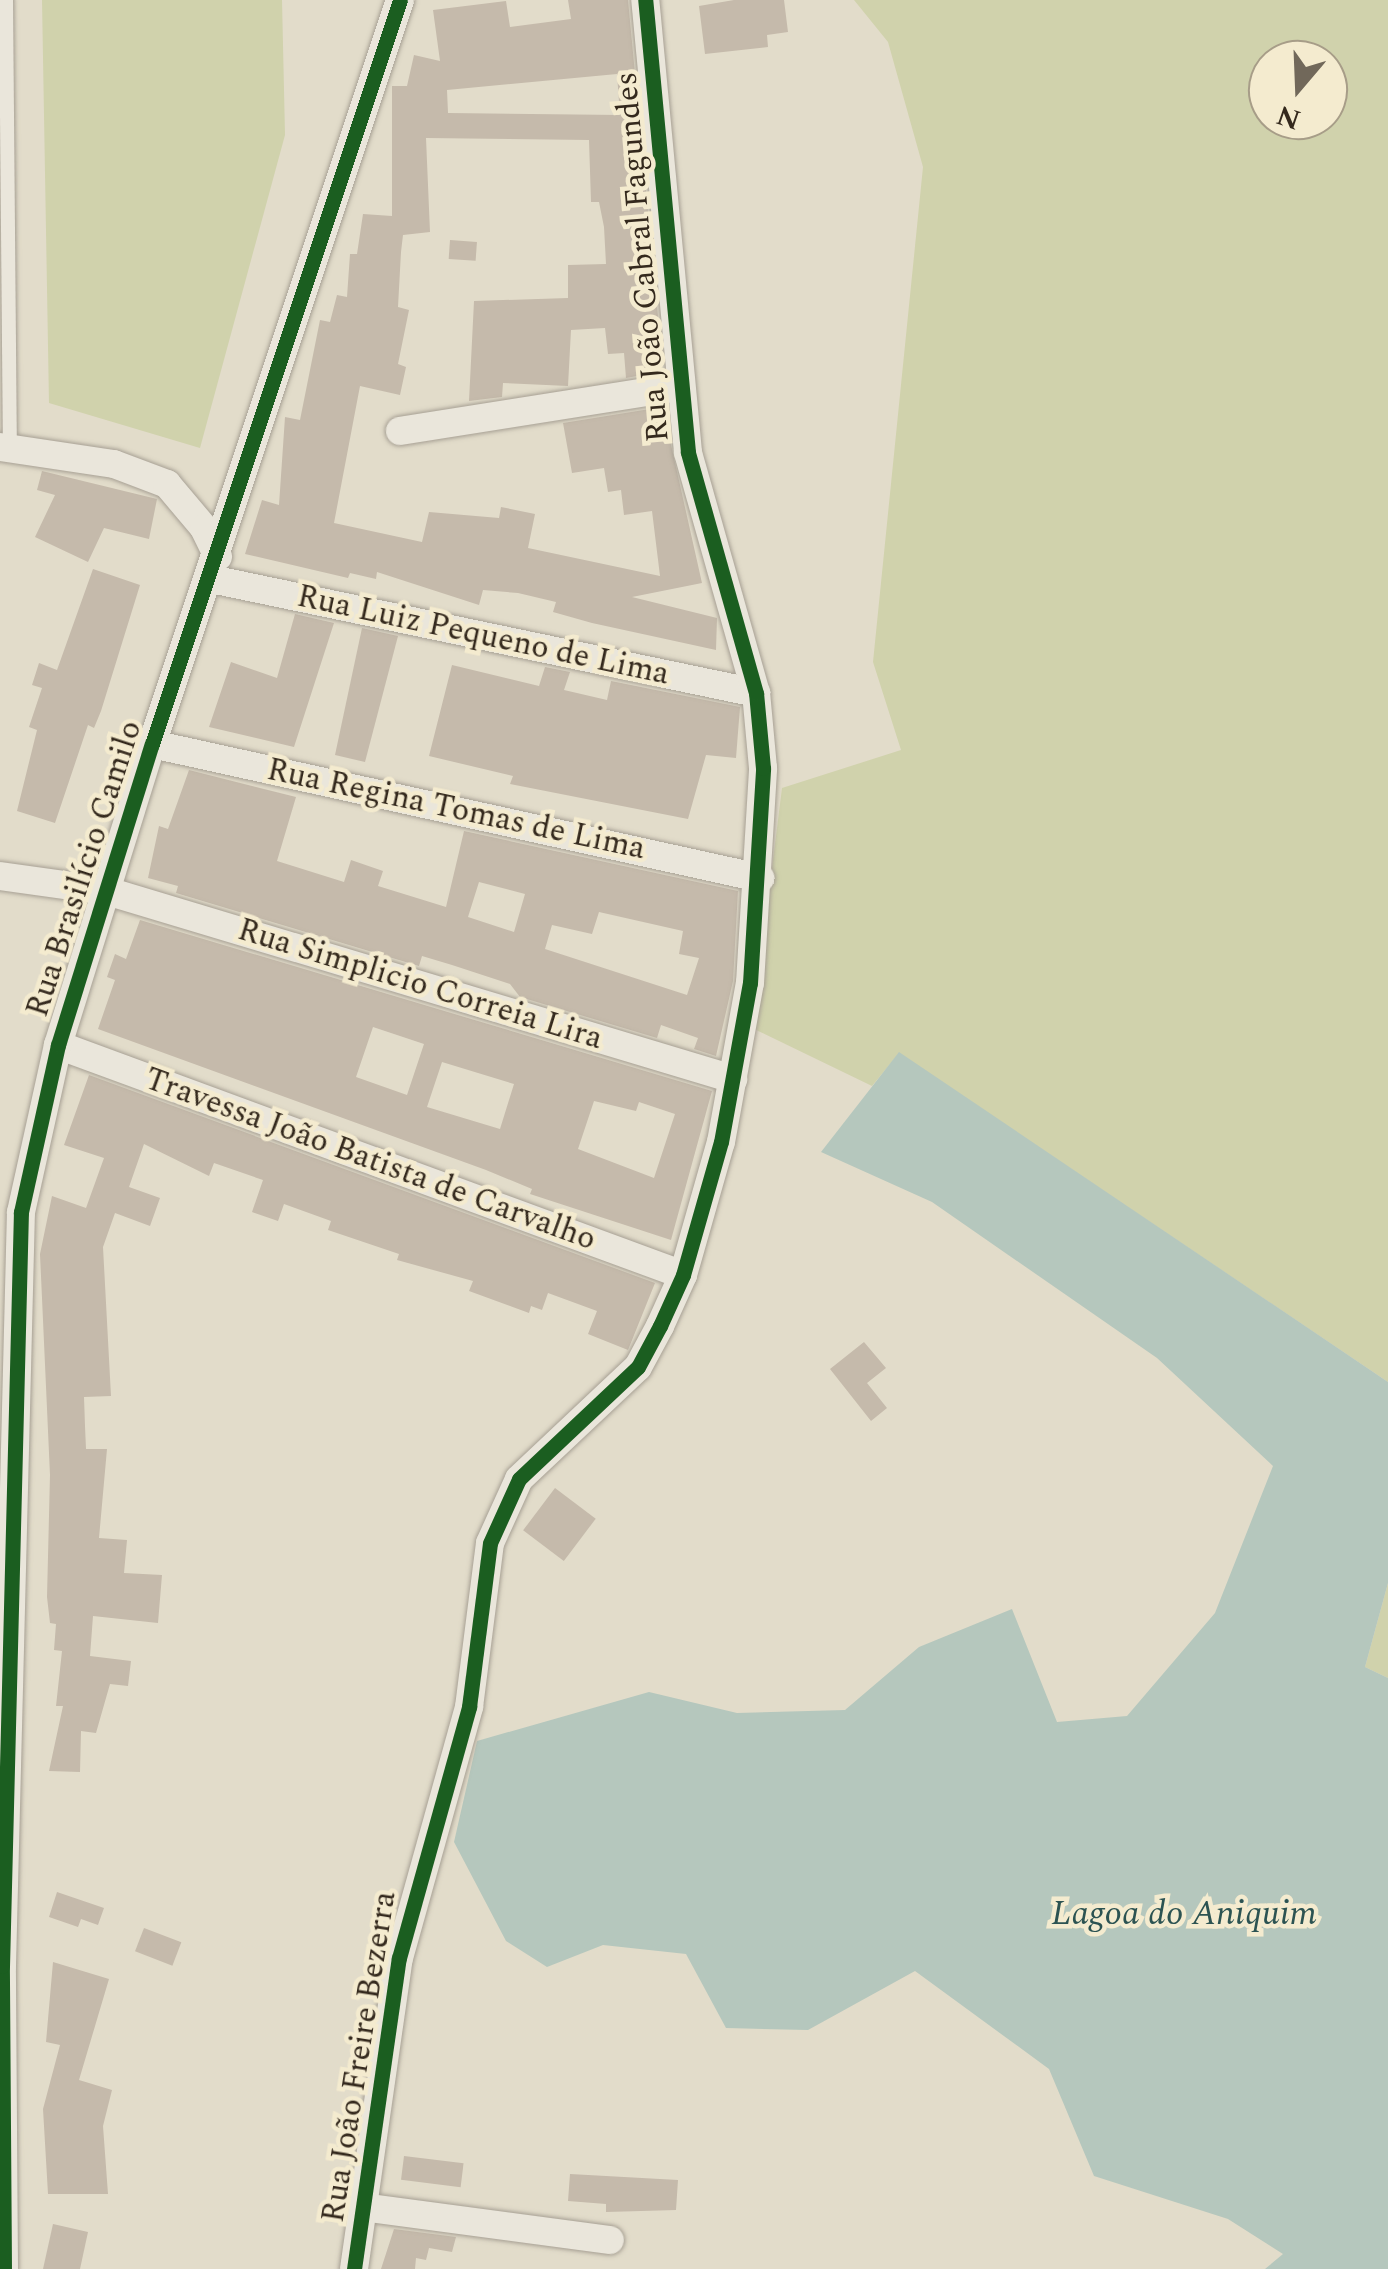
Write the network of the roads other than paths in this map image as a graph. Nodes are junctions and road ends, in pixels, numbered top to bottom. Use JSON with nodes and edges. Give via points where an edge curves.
{"nodes":[{"id":1,"x":6,"y":0,"type":"edge"},
{"id":2,"x":400,"y":0,"type":"edge"},
{"id":3,"x":645,"y":0,"type":"edge"},
{"id":4,"x":678,"y":387,"type":"junction"},
{"id":5,"x":400,"y":431,"type":"dead end"},
{"id":6,"x":5,"y":446,"type":"edge"},
{"id":7,"x":214,"y":568,"type":"junction"},
{"id":8,"x":756,"y":694,"type":"junction"},
{"id":9,"x":152,"y":744,"type":"junction"},
{"id":10,"x":0,"y":876,"type":"edge"},
{"id":11,"x":760,"y":878,"type":"junction"},
{"id":12,"x":107,"y":891,"type":"junction"},
{"id":13,"x":58,"y":1045,"type":"junction"},
{"id":14,"x":733,"y":1078,"type":"junction"},
{"id":15,"x":683,"y":1276,"type":"junction"},
{"id":16,"x":660,"y":1326,"type":"joint"},
{"id":17,"x":362,"y":2207,"type":"junction"},
{"id":18,"x":610,"y":2240,"type":"dead end"},
{"id":19,"x":4,"y":2269,"type":"edge"},
{"id":20,"x":354,"y":2269,"type":"edge"}],
"edges":[{"from":1,"to":6,"type":"lane"},
{"from":2,"to":7,"type":"street","name":"Rua Brasilício Camilo"},
{"from":3,"to":4,"type":"street","name":"Rua João Cabral Fagundes"},
{"from":4,"to":5,"type":"street"},
{"from":4,"to":8,"type":"street","name":"Rua João Cabral Fagundes","via":[[688,452]]},
{"from":6,"to":7,"type":"street","via":[[114,464],[167,484],[204,528]]},
{"from":7,"to":8,"type":"street","name":"Rua Luiz Pequeno de Lima"},
{"from":7,"to":9,"type":"street","name":"Rua Brasilício Camilo"},
{"from":8,"to":11,"type":"street","name":"Rua João Cabral Fagundes","via":[[763,768]]},
{"from":9,"to":11,"type":"street","name":"Rua Regina Tomas de Lima"},
{"from":9,"to":12,"type":"street","name":"Rua Brasilício Camilo"},
{"from":10,"to":12,"type":"street","name":"Rua Simplicio Correia Lira"},
{"from":11,"to":14,"type":"street","name":"Rua João Cabral Fagundes"},
{"from":12,"to":13,"type":"street","name":"Rua Brasilício Camilo"},
{"from":12,"to":14,"type":"street","name":"Rua Simplicio Correia Lira"},
{"from":13,"to":15,"type":"street","name":"Travessa João Batista de Carvalho"},
{"from":13,"to":19,"type":"street","name":"Rua Brasilício Camilo","via":[[22,1212],[15,1315],[2,1966]]},
{"from":14,"to":15,"type":"street","name":"Rua João Cabral Fagundes"},
{"from":15,"to":16,"type":"street","name":"Rua João Cabral Fagundes"},
{"from":16,"to":17,"type":"street","name":"Rua João Freire Bezerra","via":[[638,1368],[519,1480],[500,1512],[483,1584],[470,1707],[398,1958]]},
{"from":17,"to":18,"type":"street"},
{"from":17,"to":20,"type":"street","name":"Rua João Freire Bezerra"}]}
